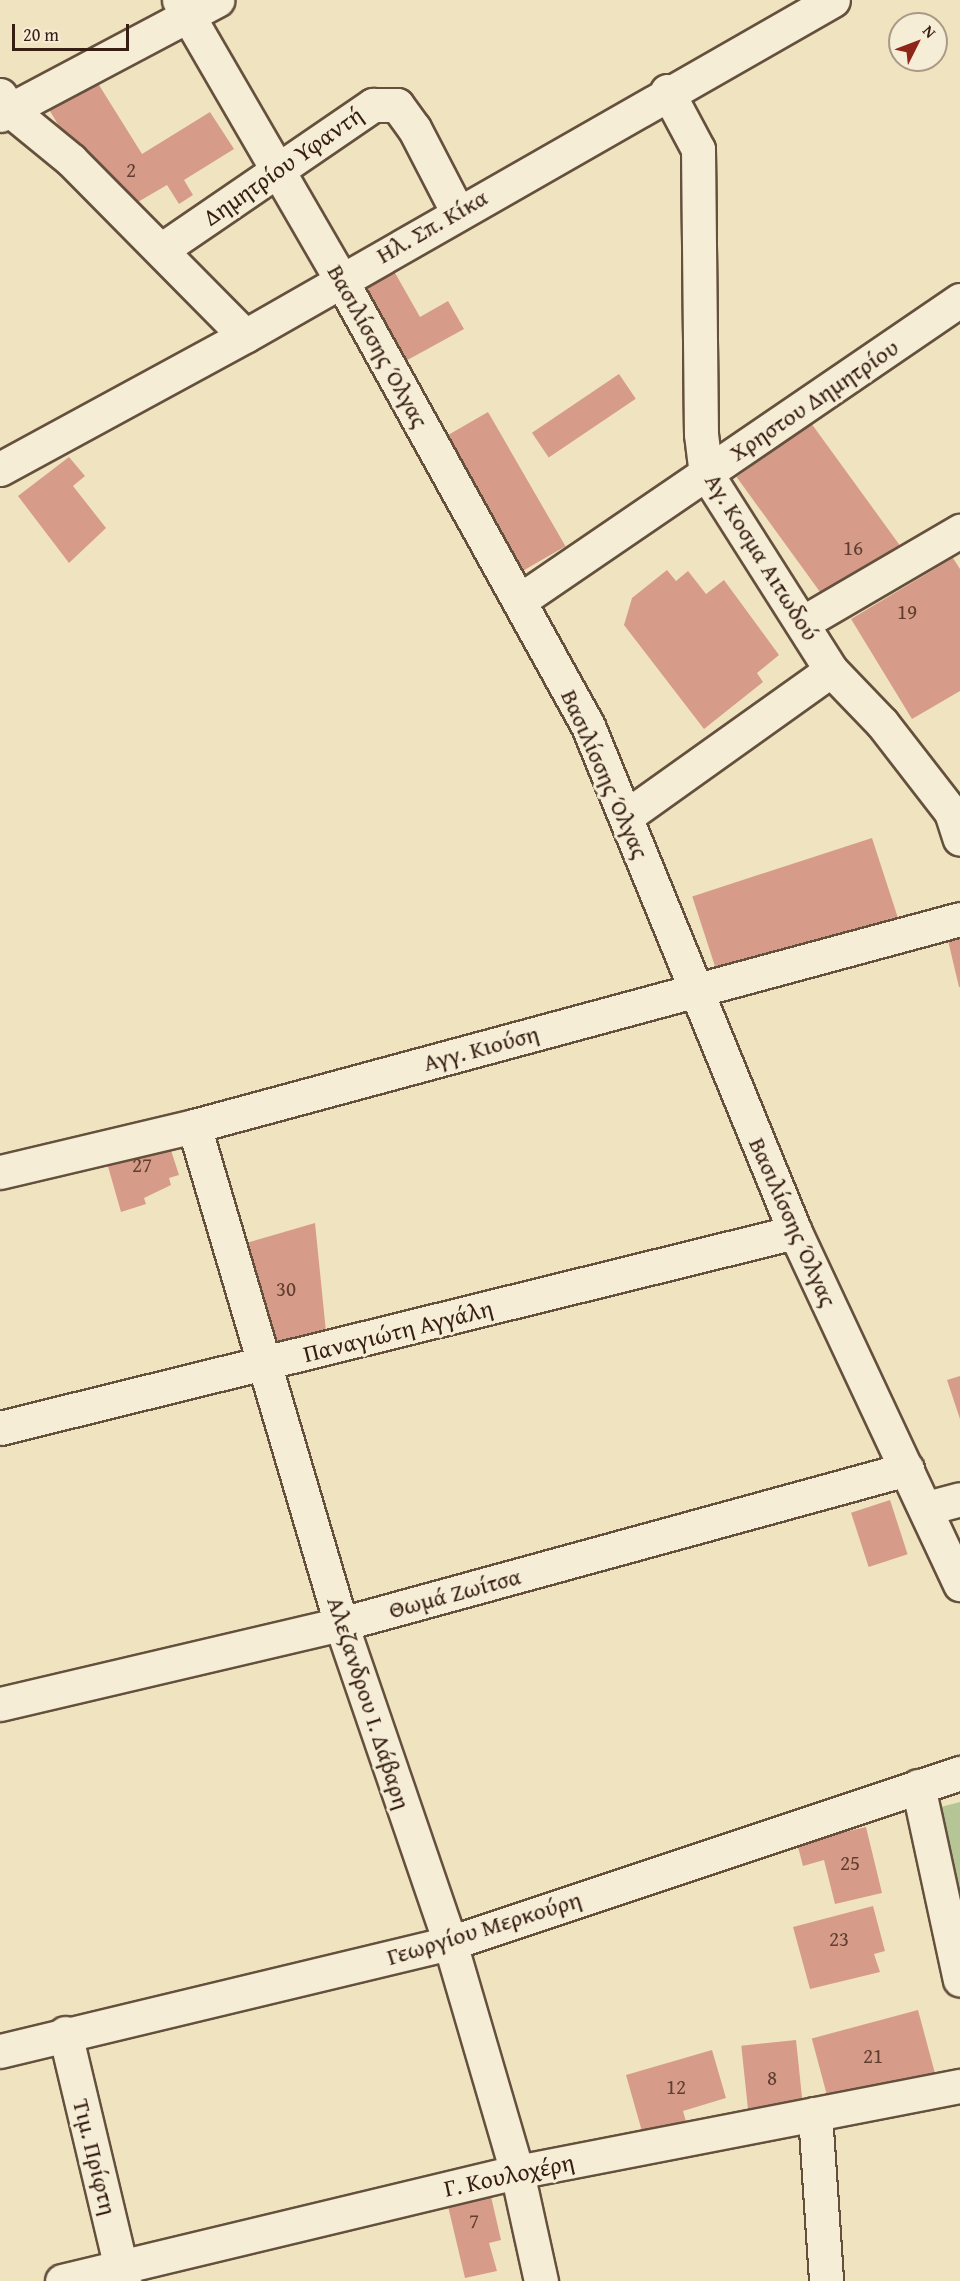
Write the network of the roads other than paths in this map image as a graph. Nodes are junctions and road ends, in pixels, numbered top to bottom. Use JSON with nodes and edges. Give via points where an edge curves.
{"nodes":[{"id":1,"x":217,"y":0,"type":"edge"},
{"id":2,"x":833,"y":0,"type":"edge"},
{"id":3,"x":183,"y":8,"type":"edge"},
{"id":4,"x":667,"y":91,"type":"junction"},
{"id":5,"x":3,"y":106,"type":"edge"},
{"id":6,"x":279,"y":171,"type":"junction"},
{"id":7,"x":457,"y":211,"type":"junction"},
{"id":8,"x":161,"y":250,"type":"junction"},
{"id":9,"x":341,"y":280,"type":"junction"},
{"id":10,"x":960,"y":300,"type":"edge"},
{"id":11,"x":245,"y":336,"type":"junction"},
{"id":12,"x":0,"y":469,"type":"edge"},
{"id":13,"x":706,"y":473,"type":"junction"},
{"id":14,"x":960,"y":531,"type":"edge"},
{"id":15,"x":519,"y":602,"type":"junction"},
{"id":16,"x":804,"y":622,"type":"junction"},
{"id":17,"x":831,"y":670,"type":"junction"},
{"id":18,"x":628,"y":816,"type":"junction"},
{"id":19,"x":960,"y":839,"type":"edge"},
{"id":20,"x":960,"y":919,"type":"edge"},
{"id":21,"x":693,"y":989,"type":"junction"},
{"id":22,"x":194,"y":1126,"type":"junction"},
{"id":23,"x":0,"y":1172,"type":"edge"},
{"id":24,"x":795,"y":1232,"type":"junction"},
{"id":25,"x":264,"y":1365,"type":"junction"},
{"id":26,"x":0,"y":1428,"type":"edge"},
{"id":27,"x":908,"y":1469,"type":"junction"},
{"id":28,"x":960,"y":1499,"type":"edge"},
{"id":29,"x":927,"y":1508,"type":"junction"},
{"id":30,"x":960,"y":1584,"type":"edge"},
{"id":31,"x":341,"y":1624,"type":"junction"},
{"id":32,"x":0,"y":1704,"type":"edge"},
{"id":33,"x":960,"y":1773,"type":"edge"},
{"id":34,"x":918,"y":1786,"type":"junction"},
{"id":35,"x":450,"y":1943,"type":"junction"},
{"id":36,"x":960,"y":1980,"type":"edge"},
{"id":37,"x":65,"y":2033,"type":"junction"},
{"id":38,"x":0,"y":2051,"type":"edge"},
{"id":39,"x":960,"y":2086,"type":"edge"},
{"id":40,"x":816,"y":2114,"type":"junction"},
{"id":41,"x":517,"y":2172,"type":"junction"},
{"id":42,"x":123,"y":2275,"type":"edge"},
{"id":43,"x":62,"y":2281,"type":"edge"},
{"id":44,"x":541,"y":2281,"type":"edge"},
{"id":45,"x":826,"y":2281,"type":"edge"}],
"edges":[{"from":1,"to":3,"type":"street"},
{"from":2,"to":4,"type":"street","name":"Ηλ. Σπ. Κίκα"},
{"from":3,"to":5,"type":"street"},
{"from":3,"to":6,"type":"street","name":"Βασιλίσσης Όλγας"},
{"from":4,"to":7,"type":"street","name":"Ηλ. Σπ. Κίκα"},
{"from":4,"to":13,"type":"street","name":"Αγ. Κοσμα Αιτωδού","via":[[698,149],[701,434]]},
{"from":5,"to":8,"type":"street","via":[[71,160]]},
{"from":6,"to":7,"type":"street","name":"Δημητρίου Υφαντή","via":[[373,105],[397,105],[414,128]]},
{"from":6,"to":8,"type":"street","name":"Δημητρίου Υφαντή"},
{"from":6,"to":9,"type":"street","name":"Βασιλίσσης Όλγας"},
{"from":7,"to":9,"type":"street","name":"Ηλ. Σπ. Κίκα"},
{"from":8,"to":11,"type":"street"},
{"from":9,"to":11,"type":"street","name":"Ηλ. Σπ. Κίκα"},
{"from":9,"to":15,"type":"street","name":"Βασιλίσσης Όλγας"},
{"from":10,"to":13,"type":"street","name":"Χρηστου Δημητρίου"},
{"from":11,"to":12,"type":"street","name":"Ηλ. Σπ. Κίκα"},
{"from":13,"to":15,"type":"street","name":"Χρηστου Δημητρίου"},
{"from":13,"to":16,"type":"street","name":"Αγ. Κοσμα Αιτωδού"},
{"from":14,"to":16,"type":"street"},
{"from":15,"to":18,"type":"street","name":"Βασιλίσσης Όλγας","via":[[588,726]]},
{"from":16,"to":17,"type":"street","name":"Αγ. Κοσμα Αιτωδού"},
{"from":17,"to":18,"type":"street"},
{"from":17,"to":19,"type":"street","name":"Αγ. Κοσμα Αιτωδού","via":[[882,723],[951,812]]},
{"from":18,"to":21,"type":"street","name":"Βασιλίσσης Όλγας"},
{"from":20,"to":21,"type":"street","name":"Αγγ. Κιούση"},
{"from":21,"to":22,"type":"street","name":"Αγγ. Κιούση"},
{"from":21,"to":24,"type":"street","name":"Βασιλίσσης Όλγας"},
{"from":22,"to":23,"type":"street","name":"Αγγ. Κιούση"},
{"from":22,"to":25,"type":"street","name":"Αλεζανδρου Ι. Δάβαρη"},
{"from":24,"to":25,"type":"street","name":"Παναγιώτη Αγγάλη"},
{"from":24,"to":27,"type":"street","name":"Βασιλίσσης Όλγας"},
{"from":25,"to":26,"type":"street","name":"Παναγιώτη Αγγάλη"},
{"from":25,"to":31,"type":"street","name":"Αλεζανδρου Ι. Δάβαρη"},
{"from":27,"to":29,"type":"street","name":"Βασιλίσσης Όλγας"},
{"from":27,"to":31,"type":"street","name":"Θωμά Ζωίτσα"},
{"from":28,"to":29,"type":"street"},
{"from":29,"to":30,"type":"street","name":"Βασιλίσσης Όλγας"},
{"from":31,"to":32,"type":"street","name":"Θωμά Ζωίτσα"},
{"from":31,"to":35,"type":"street","name":"Αλεζανδρου Ι. Δάβαρη"},
{"from":33,"to":34,"type":"street","name":"Γεωργίου Μερκούρη"},
{"from":34,"to":35,"type":"street","name":"Γεωργίου Μερκούρη"},
{"from":34,"to":36,"type":"street"},
{"from":35,"to":37,"type":"street","name":"Γεωργίου Μερκούρη"},
{"from":35,"to":41,"type":"street","name":"Αλεζανδρου Ι. Δάβαρη"},
{"from":37,"to":38,"type":"street","name":"Γεωργίου Μερκούρη"},
{"from":37,"to":42,"type":"street","name":"Τιμ. Πρίφτη"},
{"from":39,"to":40,"type":"street","name":"Γ. Κουλοχέρη"},
{"from":40,"to":41,"type":"street","name":"Γ. Κουλοχέρη"},
{"from":40,"to":45,"type":"street"},
{"from":41,"to":42,"type":"street","name":"Γ. Κουλοχέρη"},
{"from":41,"to":44,"type":"street","name":"Αλεζανδρου Ι. Δάβαρη"},
{"from":42,"to":43,"type":"street","name":"Γ. Κουλοχέρη"}]}
